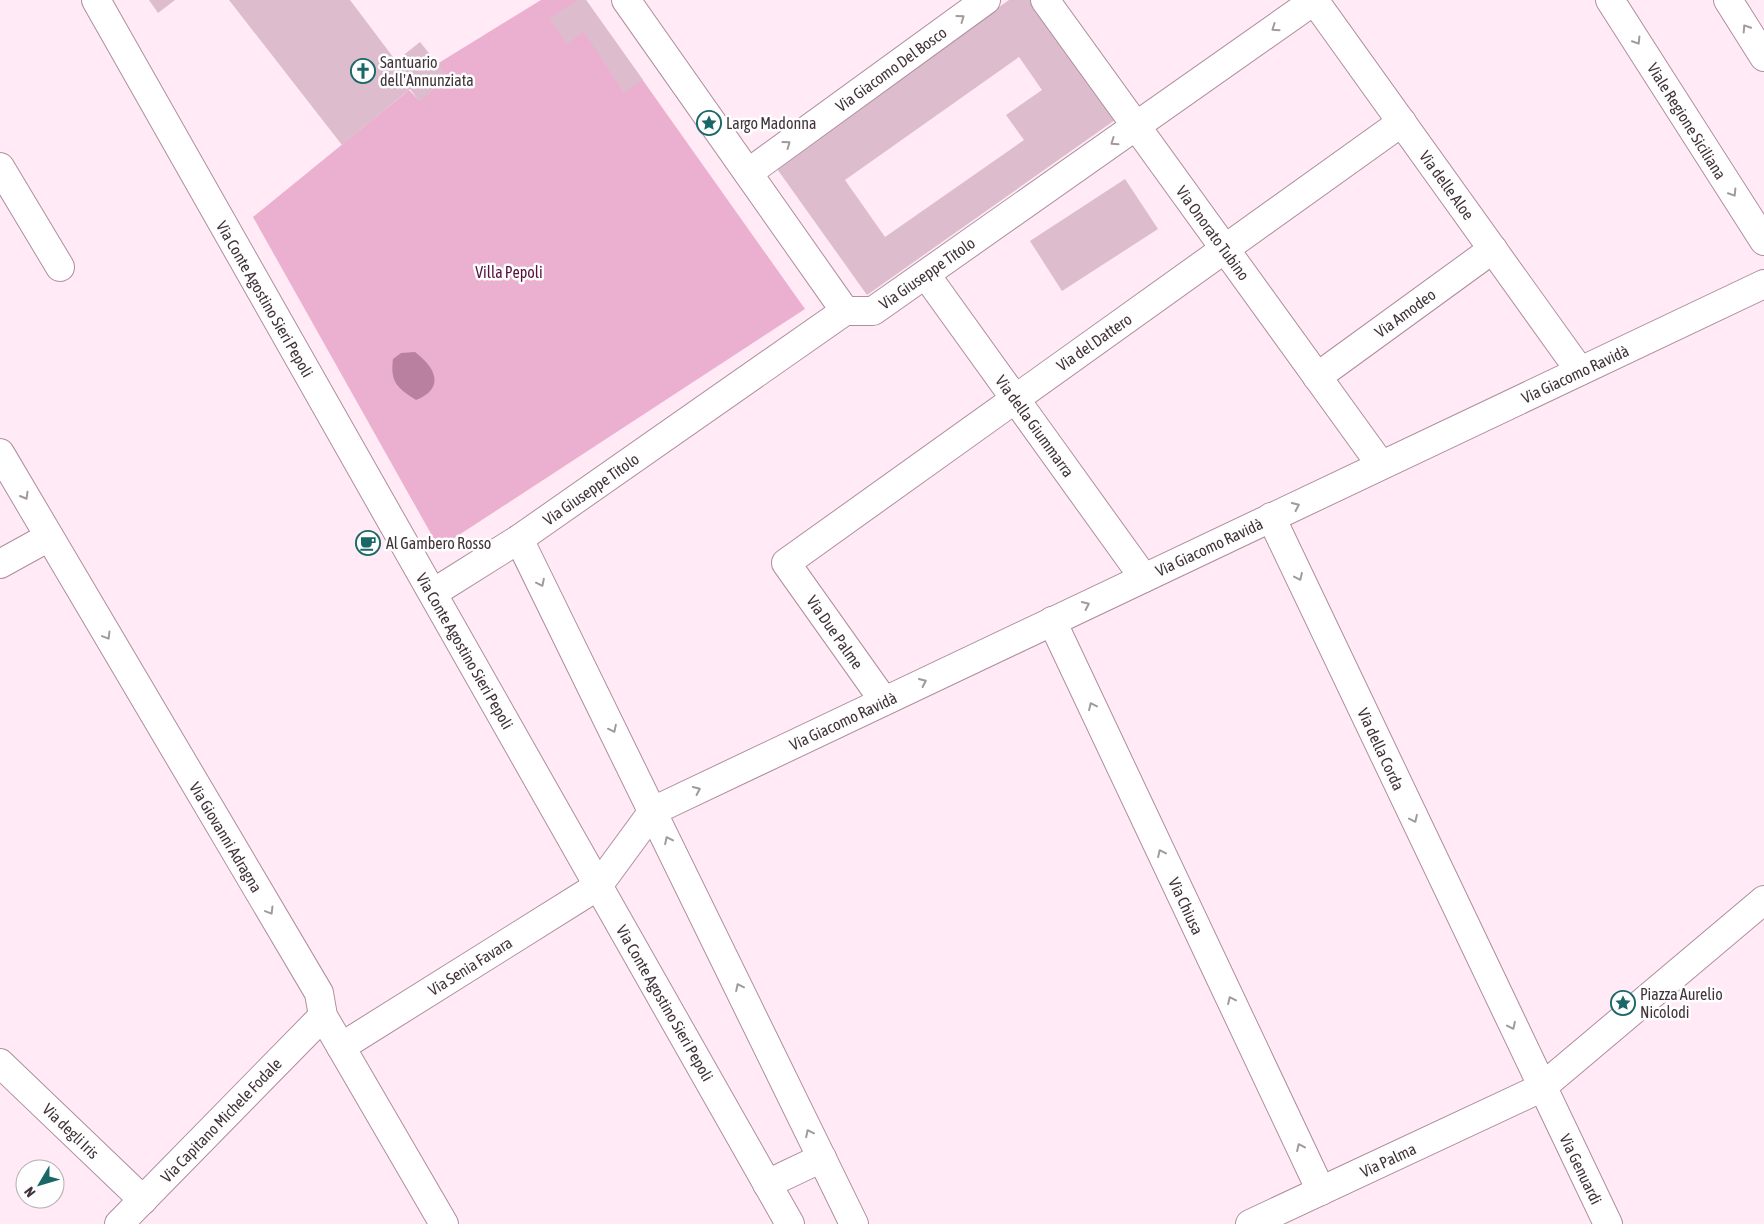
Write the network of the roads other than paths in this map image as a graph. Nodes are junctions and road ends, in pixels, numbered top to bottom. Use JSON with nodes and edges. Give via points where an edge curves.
{"nodes":[{"id":1,"x":96,"y":0,"type":"edge"},
{"id":2,"x":626,"y":0,"type":"edge"},
{"id":3,"x":986,"y":0,"type":"edge"},
{"id":4,"x":1045,"y":0,"type":"edge"},
{"id":5,"x":1315,"y":0,"type":"edge"},
{"id":6,"x":1610,"y":0,"type":"edge"},
{"id":7,"x":1728,"y":0,"type":"edge"},
{"id":8,"x":1764,"y":56,"type":"edge"},
{"id":9,"x":1402,"y":122,"type":"junction"},
{"id":10,"x":1136,"y":126,"type":"junction"},
{"id":11,"x":0,"y":167,"type":"edge"},
{"id":12,"x":748,"y":173,"type":"junction"},
{"id":13,"x":1764,"y":242,"type":"edge"},
{"id":14,"x":1225,"y":249,"type":"junction"},
{"id":15,"x":1493,"y":249,"type":"junction"},
{"id":16,"x":60,"y":267,"type":"dead end"},
{"id":17,"x":926,"y":275,"type":"junction"},
{"id":18,"x":1764,"y":284,"type":"edge"},
{"id":19,"x":845,"y":311,"type":"junction"},
{"id":20,"x":1580,"y":371,"type":"junction"},
{"id":21,"x":1317,"y":377,"type":"junction"},
{"id":22,"x":1015,"y":398,"type":"junction"},
{"id":23,"x":0,"y":453,"type":"edge"},
{"id":24,"x":1381,"y":466,"type":"junction"},
{"id":25,"x":1271,"y":517,"type":"junction"},
{"id":26,"x":49,"y":537,"type":"junction"},
{"id":27,"x":519,"y":539,"type":"junction"},
{"id":28,"x":786,"y":562,"type":"joint"},
{"id":29,"x":0,"y":564,"type":"edge"},
{"id":30,"x":1144,"y":578,"type":"junction"},
{"id":31,"x":432,"y":593,"type":"junction"},
{"id":32,"x":1052,"y":622,"type":"junction"},
{"id":33,"x":884,"y":701,"type":"junction"},
{"id":34,"x":653,"y":811,"type":"junction"},
{"id":35,"x":598,"y":886,"type":"junction"},
{"id":36,"x":1764,"y":900,"type":"edge"},
{"id":37,"x":323,"y":1016,"type":"junction"},
{"id":38,"x":341,"y":1047,"type":"junction"},
{"id":39,"x":0,"y":1063,"type":"edge"},
{"id":40,"x":1533,"y":1091,"type":"junction"},
{"id":41,"x":822,"y":1158,"type":"junction"},
{"id":42,"x":767,"y":1184,"type":"junction"},
{"id":43,"x":1321,"y":1191,"type":"junction"},
{"id":44,"x":143,"y":1200,"type":"junction"},
{"id":45,"x":119,"y":1224,"type":"edge"},
{"id":46,"x":444,"y":1224,"type":"edge"},
{"id":47,"x":790,"y":1224,"type":"edge"},
{"id":48,"x":854,"y":1224,"type":"edge"},
{"id":49,"x":1250,"y":1224,"type":"edge"},
{"id":50,"x":1608,"y":1224,"type":"edge"}],
"edges":[{"from":1,"to":31,"type":"street","name":"Via Conte Agostino Sieri Pepoli"},
{"from":2,"to":12,"type":"street"},
{"from":12,"to":3,"type":"street","name":"Via Giacomo Del Bosco","one_way":true},
{"from":4,"to":10,"type":"street","name":"Via Onorato Tubino"},
{"from":5,"to":9,"type":"street","name":"Via delle Aloe"},
{"from":5,"to":10,"type":"street","name":"Via Giuseppe Titolo","one_way":true},
{"from":6,"to":13,"type":"street","name":"Viale Regione Siciliana","one_way":true},
{"from":8,"to":7,"type":"street","one_way":true},
{"from":9,"to":14,"type":"street","name":"Via del Dattero"},
{"from":9,"to":15,"type":"street","name":"Via delle Aloe"},
{"from":10,"to":14,"type":"street","name":"Via Onorato Tubino"},
{"from":10,"to":17,"type":"street","name":"Via Giuseppe Titolo","one_way":true},
{"from":11,"to":16,"type":"street"},
{"from":12,"to":19,"type":"street"},
{"from":14,"to":21,"type":"street","name":"Via Onorato Tubino"},
{"from":14,"to":22,"type":"street","name":"Via del Dattero"},
{"from":15,"to":20,"type":"street","name":"Via delle Aloe"},
{"from":15,"to":21,"type":"street","name":"Via Amodeo"},
{"from":17,"to":19,"type":"street","name":"Via Giuseppe Titolo","via":[[873,311]]},
{"from":17,"to":22,"type":"street","name":"Via della Giummarra"},
{"from":18,"to":20,"type":"street","name":"Via Giacomo Ravidà"},
{"from":19,"to":27,"type":"street","name":"Via Giuseppe Titolo"},
{"from":20,"to":24,"type":"street","name":"Via Giacomo Ravidà"},
{"from":21,"to":24,"type":"street","name":"Via Onorato Tubino"},
{"from":22,"to":28,"type":"street","name":"Via del Dattero"},
{"from":22,"to":30,"type":"street","name":"Via della Giummarra"},
{"from":23,"to":26,"type":"street","name":"Via Giovanni Adragna","one_way":true},
{"from":25,"to":24,"type":"street","name":"Via Giacomo Ravidà","one_way":true},
{"from":25,"to":30,"type":"street","name":"Via Giacomo Ravidà"},
{"from":25,"to":40,"type":"street","name":"Via della Corda","one_way":true,"via":[[1491,982]]},
{"from":26,"to":29,"type":"street"},
{"from":26,"to":37,"type":"street","name":"Via Giovanni Adragna","one_way":true,"via":[[318,993]]},
{"from":27,"to":31,"type":"street","name":"Via Giuseppe Titolo"},
{"from":27,"to":34,"type":"street","one_way":true},
{"from":28,"to":33,"type":"street","name":"Via Due Palme"},
{"from":32,"to":30,"type":"street","name":"Via Giacomo Ravidà","one_way":true},
{"from":31,"to":35,"type":"street","name":"Via Conte Agostino Sieri Pepoli"},
{"from":33,"to":32,"type":"street","name":"Via Giacomo Ravidà","one_way":true},
{"from":43,"to":32,"type":"street","name":"Via Chiusa","one_way":true},
{"from":34,"to":33,"type":"street","name":"Via Giacomo Ravidà","one_way":true},
{"from":34,"to":35,"type":"street"},
{"from":41,"to":34,"type":"street","one_way":true},
{"from":35,"to":38,"type":"street","name":"Via Senia Favara"},
{"from":35,"to":42,"type":"street","name":"Via Conte Agostino Sieri Pepoli"},
{"from":36,"to":40,"type":"street","name":"Via Palma"},
{"from":37,"to":38,"type":"street","name":"Via Giovanni Adragna"},
{"from":37,"to":44,"type":"street","name":"Via Capitano Michele Fodale"},
{"from":38,"to":46,"type":"street","name":"Via Giovanni Adragna"},
{"from":39,"to":44,"type":"street","name":"Via degli Iris"},
{"from":40,"to":43,"type":"street","name":"Via Palma"},
{"from":40,"to":50,"type":"street","name":"Via Genuardi","via":[[1554,1114]]},
{"from":41,"to":42,"type":"street"},
{"from":41,"to":48,"type":"street"},
{"from":42,"to":47,"type":"street","name":"Via Conte Agostino Sieri Pepoli"},
{"from":43,"to":49,"type":"street","name":"Via Palma"},
{"from":44,"to":45,"type":"street","name":"Via Capitano Michele Fodale"}]}
